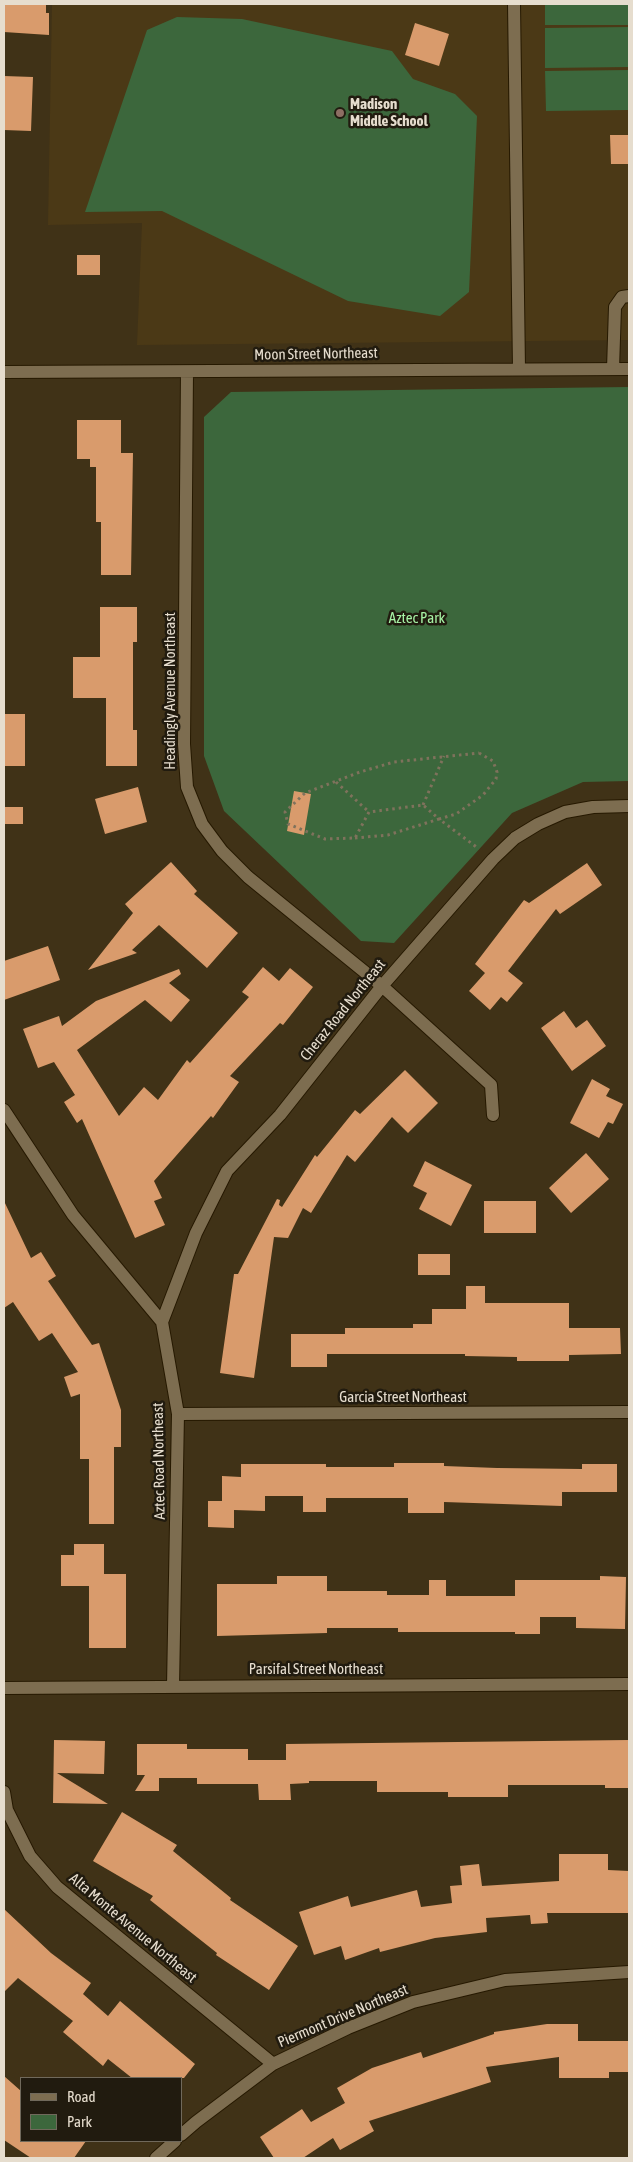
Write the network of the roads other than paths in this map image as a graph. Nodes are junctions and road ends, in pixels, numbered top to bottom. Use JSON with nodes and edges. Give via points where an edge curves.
{"nodes":[{"id":1,"x":514,"y":4,"type":"edge"},
{"id":2,"x":629,"y":296,"type":"edge"},
{"id":3,"x":519,"y":369,"type":"junction"},
{"id":4,"x":629,"y":369,"type":"edge"},
{"id":5,"x":612,"y":370,"type":"junction"},
{"id":6,"x":4,"y":372,"type":"edge"},
{"id":7,"x":187,"y":372,"type":"junction"},
{"id":8,"x":629,"y":806,"type":"edge"},
{"id":9,"x":382,"y":986,"type":"junction"},
{"id":10,"x":4,"y":1110,"type":"edge"},
{"id":11,"x":494,"y":1115,"type":"dead end"},
{"id":12,"x":162,"y":1322,"type":"junction"},
{"id":13,"x":629,"y":1412,"type":"edge"},
{"id":14,"x":178,"y":1414,"type":"junction"},
{"id":15,"x":629,"y":1684,"type":"edge"},
{"id":16,"x":172,"y":1686,"type":"junction"},
{"id":17,"x":4,"y":1688,"type":"edge"},
{"id":18,"x":4,"y":1792,"type":"edge"},
{"id":19,"x":629,"y":1972,"type":"edge"},
{"id":20,"x":273,"y":2064,"type":"junction"},
{"id":21,"x":182,"y":2134,"type":"edge"},
{"id":22,"x":174,"y":2142,"type":"edge"},
{"id":23,"x":156,"y":2158,"type":"edge"}],
"edges":[{"from":1,"to":3,"type":"street"},
{"from":2,"to":5,"type":"street","via":[[622,297],[615,307]]},
{"from":3,"to":5,"type":"street","name":"Moon Street Northeast"},
{"from":3,"to":7,"type":"street","name":"Moon Street Northeast"},
{"from":4,"to":5,"type":"street","name":"Moon Street Northeast"},
{"from":6,"to":7,"type":"street","name":"Moon Street Northeast"},
{"from":7,"to":9,"type":"street","name":"Headingly Avenue Northeast","via":[[184,744],[187,787],[202,824],[248,878]]},
{"from":8,"to":9,"type":"street","name":"Cheraz Road Northeast","via":[[565,812],[514,838]]},
{"from":9,"to":11,"type":"street","name":"Headingly Avenue Northeast","via":[[490,1085]]},
{"from":9,"to":12,"type":"street","name":"Cheraz Road Northeast","via":[[280,1115],[227,1171],[196,1233]]},
{"from":10,"to":12,"type":"street","via":[[73,1216]]},
{"from":12,"to":14,"type":"street","name":"Aztec Road Northeast"},
{"from":13,"to":14,"type":"street","name":"Garcia Street Northeast"},
{"from":14,"to":16,"type":"street","name":"Aztec Road Northeast"},
{"from":15,"to":16,"type":"street","name":"Parsifal Street Northeast"},
{"from":16,"to":17,"type":"street","name":"Parsifal Street Northeast"},
{"from":18,"to":20,"type":"street","name":"Alta Monte Avenue Northeast","via":[[7,1810],[30,1856],[57,1887]]},
{"from":19,"to":20,"type":"street","name":"Piermont Drive Northeast","via":[[505,1980],[413,2002],[348,2028]]},
{"from":20,"to":21,"type":"street","name":"Piermont Drive Northeast"},
{"from":22,"to":23,"type":"street"}]}
